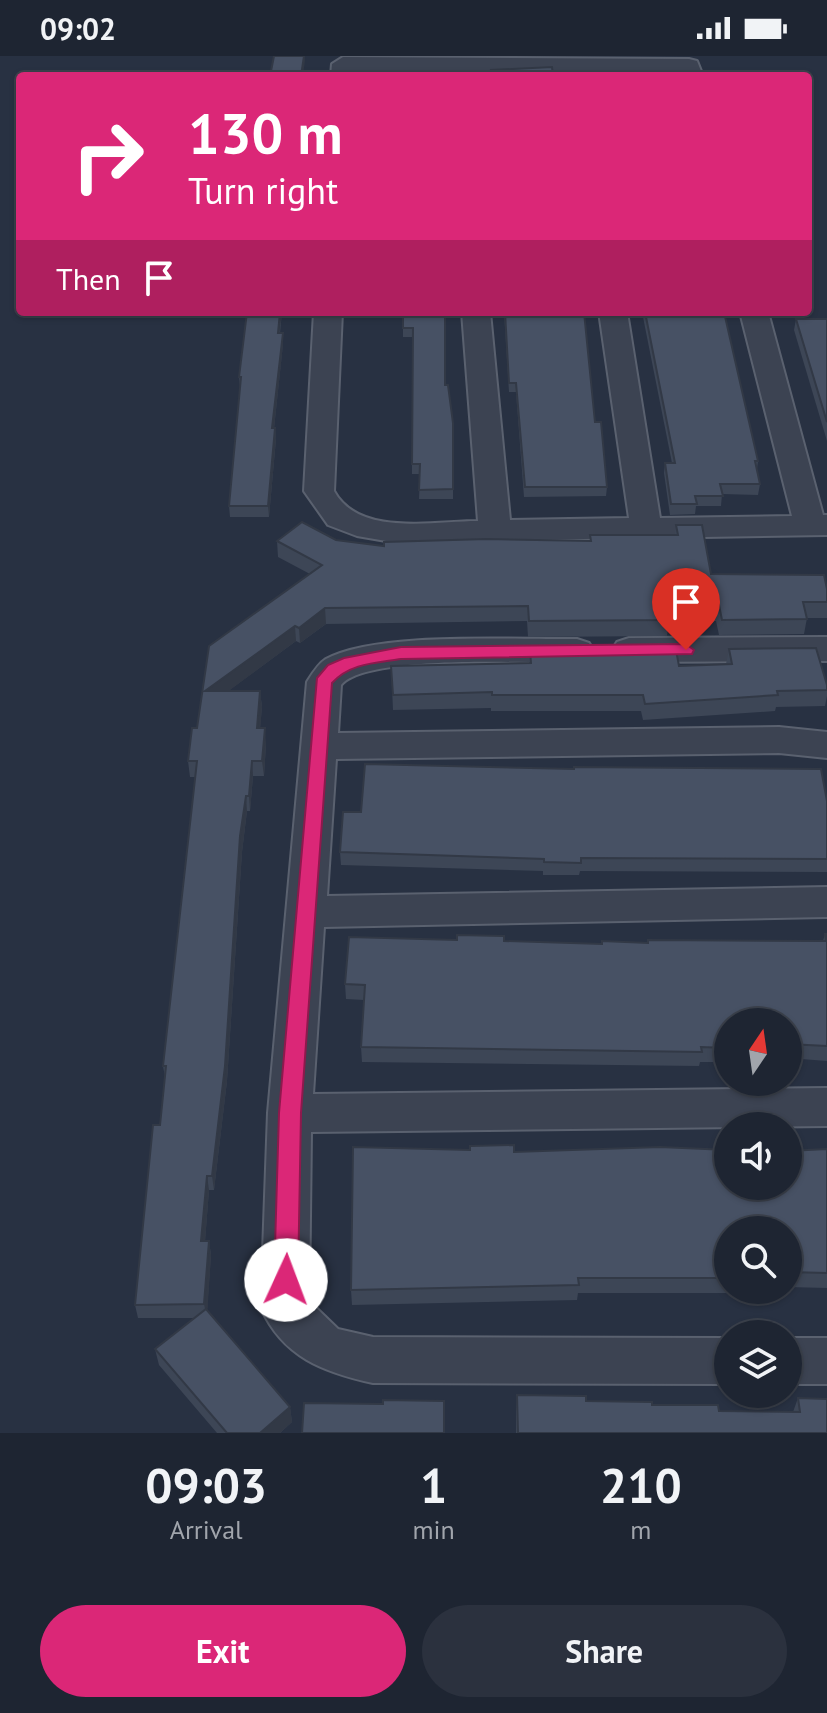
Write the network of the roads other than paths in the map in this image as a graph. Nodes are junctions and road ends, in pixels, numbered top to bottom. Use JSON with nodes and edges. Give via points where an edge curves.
{"nodes":[{"id":1,"x":465,"y":70,"type":"edge"},
{"id":2,"x":582,"y":71,"type":"edge"},
{"id":3,"x":342,"y":72,"type":"edge"},
{"id":4,"x":691,"y":72,"type":"edge"},
{"id":5,"x":328,"y":316,"type":"edge"},
{"id":6,"x":476,"y":316,"type":"edge"},
{"id":7,"x":614,"y":316,"type":"edge"},
{"id":8,"x":755,"y":316,"type":"edge"},
{"id":9,"x":818,"y":524,"type":"edge"},
{"id":10,"x":646,"y":527,"type":"junction"},
{"id":11,"x":495,"y":529,"type":"junction"},
{"id":12,"x":827,"y":649,"type":"edge"},
{"id":13,"x":827,"y":745,"type":"edge"},
{"id":14,"x":319,"y":746,"type":"junction"},
{"id":15,"x":827,"y":902,"type":"edge"},
{"id":16,"x":306,"y":912,"type":"junction"},
{"id":17,"x":827,"y":1107,"type":"edge"},
{"id":18,"x":290,"y":1113,"type":"junction"},
{"id":19,"x":714,"y":1361,"type":"edge"},
{"id":20,"x":802,"y":1361,"type":"edge"},
{"id":21,"x":827,"y":1361,"type":"edge"}],
"edges":[{"from":1,"to":2,"type":"street"},
{"from":1,"to":3,"type":"street","via":[[343,64]]},
{"from":2,"to":4,"type":"street","via":[[689,66]]},
{"from":5,"to":11,"type":"street","via":[[319,491],[328,512],[363,528],[392,532]]},
{"from":6,"to":11,"type":"street"},
{"from":7,"to":10,"type":"street"},
{"from":8,"to":9,"type":"street"},
{"from":9,"to":10,"type":"street"},
{"from":10,"to":11,"type":"street"},
{"from":12,"to":14,"type":"street","via":[[401,653],[350,662],[324,682]]},
{"from":13,"to":14,"type":"street","via":[[779,740]]},
{"from":14,"to":16,"type":"street"},
{"from":15,"to":16,"type":"street"},
{"from":16,"to":18,"type":"street"},
{"from":17,"to":18,"type":"street"},
{"from":18,"to":19,"type":"street","via":[[285,1308],[303,1334],[330,1351],[373,1360]]},
{"from":20,"to":21,"type":"street"}]}
